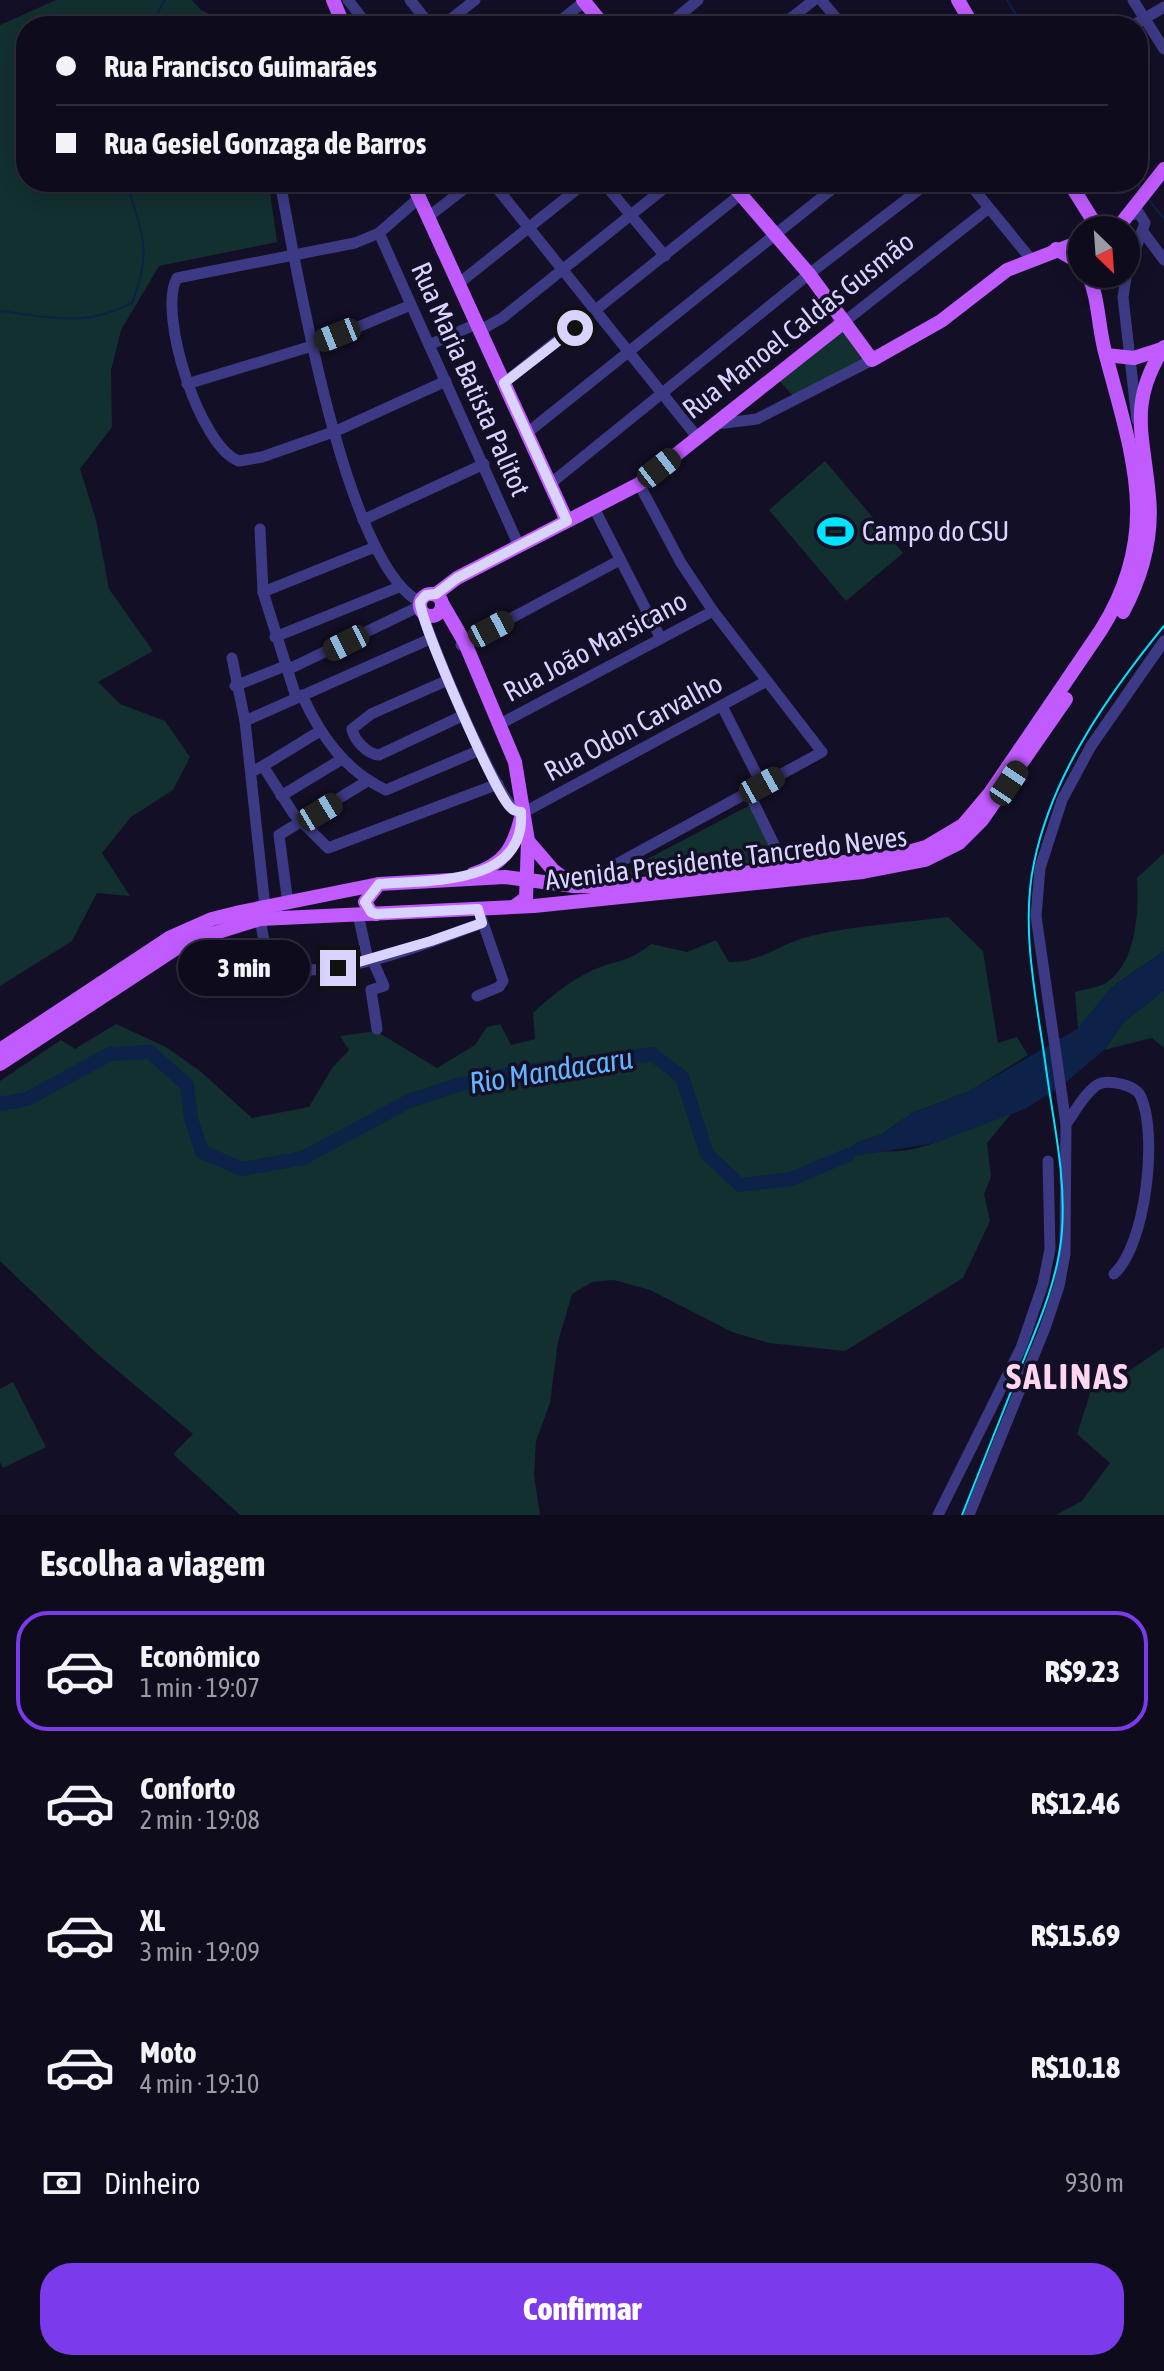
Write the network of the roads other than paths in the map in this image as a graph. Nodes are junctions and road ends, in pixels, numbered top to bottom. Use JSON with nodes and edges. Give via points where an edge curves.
{"nodes":[{"id":1,"x":410,"y":0,"type":"edge"},
{"id":2,"x":475,"y":0,"type":"edge"},
{"id":3,"x":698,"y":0,"type":"edge"},
{"id":4,"x":814,"y":0,"type":"edge"},
{"id":5,"x":821,"y":0,"type":"edge"},
{"id":6,"x":585,"y":1,"type":"edge"},
{"id":7,"x":423,"y":16,"type":"edge"},
{"id":8,"x":455,"y":16,"type":"edge"},
{"id":9,"x":566,"y":16,"type":"edge"},
{"id":10,"x":679,"y":16,"type":"edge"},
{"id":11,"x":794,"y":16,"type":"edge"},
{"id":12,"x":835,"y":16,"type":"edge"},
{"id":13,"x":1148,"y":23,"type":"edge"},
{"id":14,"x":1164,"y":49,"type":"edge"},
{"id":15,"x":1164,"y":169,"type":"edge"},
{"id":16,"x":1148,"y":188,"type":"edge"},
{"id":17,"x":282,"y":192,"type":"edge"},
{"id":18,"x":416,"y":192,"type":"edge"},
{"id":19,"x":460,"y":192,"type":"edge"},
{"id":20,"x":500,"y":192,"type":"edge"},
{"id":21,"x":573,"y":192,"type":"edge"},
{"id":22,"x":611,"y":192,"type":"edge"},
{"id":23,"x":659,"y":192,"type":"edge"},
{"id":24,"x":738,"y":192,"type":"edge"},
{"id":25,"x":744,"y":192,"type":"edge"},
{"id":26,"x":828,"y":192,"type":"edge"},
{"id":27,"x":916,"y":192,"type":"edge"},
{"id":28,"x":976,"y":192,"type":"edge"},
{"id":29,"x":1075,"y":192,"type":"edge"},
{"id":30,"x":1145,"y":192,"type":"edge"},
{"id":31,"x":740,"y":195,"type":"junction"},
{"id":32,"x":419,"y":198,"type":"junction"},
{"id":33,"x":989,"y":208,"type":"junction"},
{"id":34,"x":630,"y":214,"type":"junction"},
{"id":35,"x":1090,"y":216,"type":"edge"},
{"id":36,"x":1125,"y":216,"type":"joint"},
{"id":37,"x":428,"y":217,"type":"junction"},
{"id":38,"x":529,"y":226,"type":"junction"},
{"id":39,"x":379,"y":233,"type":"junction"},
{"id":40,"x":1144,"y":233,"type":"junction"},
{"id":41,"x":773,"y":236,"type":"junction"},
{"id":42,"x":1068,"y":245,"type":"edge"},
{"id":43,"x":1056,"y":249,"type":"junction"},
{"id":44,"x":293,"y":254,"type":"junction"},
{"id":45,"x":665,"y":256,"type":"junction"},
{"id":46,"x":1068,"y":256,"type":"edge"},
{"id":47,"x":1030,"y":258,"type":"junction"},
{"id":48,"x":1164,"y":260,"type":"edge"},
{"id":49,"x":563,"y":268,"type":"junction"},
{"id":50,"x":809,"y":274,"type":"junction"},
{"id":51,"x":458,"y":284,"type":"junction"},
{"id":52,"x":1093,"y":288,"type":"edge"},
{"id":53,"x":1098,"y":288,"type":"edge"},
{"id":54,"x":1096,"y":298,"type":"junction"},
{"id":55,"x":411,"y":305,"type":"junction"},
{"id":56,"x":597,"y":310,"type":"junction"},
{"id":57,"x":844,"y":322,"type":"junction"},
{"id":58,"x":478,"y":328,"type":"junction"},
{"id":59,"x":429,"y":345,"type":"junction"},
{"id":60,"x":312,"y":346,"type":"junction"},
{"id":61,"x":1163,"y":348,"type":"edge"},
{"id":62,"x":630,"y":351,"type":"junction"},
{"id":63,"x":1106,"y":355,"type":"junction"},
{"id":64,"x":1127,"y":358,"type":"junction"},
{"id":65,"x":872,"y":360,"type":"junction"},
{"id":66,"x":446,"y":381,"type":"junction"},
{"id":67,"x":504,"y":383,"type":"junction"},
{"id":68,"x":187,"y":384,"type":"junction"},
{"id":69,"x":662,"y":395,"type":"junction"},
{"id":70,"x":717,"y":424,"type":"junction"},
{"id":71,"x":336,"y":431,"type":"junction"},
{"id":72,"x":527,"y":433,"type":"junction"},
{"id":73,"x":1139,"y":437,"type":"junction"},
{"id":74,"x":698,"y":438,"type":"junction"},
{"id":75,"x":484,"y":464,"type":"junction"},
{"id":76,"x":550,"y":484,"type":"junction"},
{"id":77,"x":639,"y":484,"type":"junction"},
{"id":78,"x":594,"y":508,"type":"junction"},
{"id":79,"x":363,"y":520,"type":"junction"},
{"id":80,"x":567,"y":521,"type":"junction"},
{"id":81,"x":260,"y":529,"type":"dead end"},
{"id":82,"x":519,"y":546,"type":"junction"},
{"id":83,"x":375,"y":547,"type":"junction"},
{"id":84,"x":620,"y":560,"type":"junction"},
{"id":85,"x":399,"y":587,"type":"junction"},
{"id":86,"x":263,"y":592,"type":"junction"},
{"id":87,"x":439,"y":600,"type":"junction"},
{"id":88,"x":424,"y":609,"type":"junction"},
{"id":89,"x":713,"y":611,"type":"junction"},
{"id":90,"x":275,"y":637,"type":"junction"},
{"id":91,"x":660,"y":637,"type":"junction"},
{"id":92,"x":430,"y":639,"type":"junction"},
{"id":93,"x":1164,"y":641,"type":"edge"},
{"id":94,"x":465,"y":647,"type":"junction"},
{"id":95,"x":232,"y":658,"type":"dead end"},
{"id":96,"x":286,"y":668,"type":"junction"},
{"id":97,"x":448,"y":680,"type":"junction"},
{"id":98,"x":767,"y":681,"type":"junction"},
{"id":99,"x":235,"y":686,"type":"junction"},
{"id":100,"x":299,"y":696,"type":"junction"},
{"id":101,"x":722,"y":706,"type":"junction"},
{"id":102,"x":464,"y":715,"type":"junction"},
{"id":103,"x":245,"y":721,"type":"junction"},
{"id":104,"x":500,"y":724,"type":"junction"},
{"id":105,"x":320,"y":731,"type":"junction"},
{"id":106,"x":480,"y":750,"type":"junction"},
{"id":107,"x":342,"y":759,"type":"junction"},
{"id":108,"x":263,"y":766,"type":"junction"},
{"id":109,"x":251,"y":772,"type":"junction"},
{"id":110,"x":369,"y":780,"type":"junction"},
{"id":111,"x":498,"y":784,"type":"junction"},
{"id":112,"x":762,"y":785,"type":"junction"},
{"id":113,"x":749,"y":793,"type":"junction"},
{"id":114,"x":281,"y":796,"type":"junction"},
{"id":115,"x":521,"y":815,"type":"junction"},
{"id":116,"x":303,"y":823,"type":"junction"},
{"id":117,"x":528,"y":841,"type":"junction"},
{"id":118,"x":611,"y":867,"type":"dead end"},
{"id":119,"x":786,"y":869,"type":"junction"},
{"id":120,"x":462,"y":878,"type":"junction"},
{"id":121,"x":529,"y":880,"type":"junction"},
{"id":122,"x":379,"y":884,"type":"junction"},
{"id":123,"x":574,"y":886,"type":"junction"},
{"id":124,"x":288,"y":904,"type":"junction"},
{"id":125,"x":510,"y":907,"type":"junction"},
{"id":126,"x":262,"y":913,"type":"junction"},
{"id":127,"x":358,"y":914,"type":"junction"},
{"id":128,"x":376,"y":914,"type":"junction"},
{"id":129,"x":480,"y":916,"type":"junction"},
{"id":130,"x":370,"y":960,"type":"junction"},
{"id":131,"x":477,"y":996,"type":"dead end"},
{"id":132,"x":377,"y":1029,"type":"dead end"},
{"id":133,"x":0,"y":1050,"type":"edge"},
{"id":134,"x":0,"y":1064,"type":"edge"},
{"id":135,"x":1066,"y":1124,"type":"junction"},
{"id":136,"x":1048,"y":1161,"type":"dead end"},
{"id":137,"x":1050,"y":1211,"type":"junction"},
{"id":138,"x":1067,"y":1214,"type":"junction"},
{"id":139,"x":1114,"y":1274,"type":"dead end"},
{"id":140,"x":938,"y":1515,"type":"edge"},
{"id":141,"x":969,"y":1515,"type":"edge"}],
"edges":[{"from":1,"to":7,"type":"street"},
{"from":2,"to":8,"type":"street"},
{"from":3,"to":10,"type":"street"},
{"from":4,"to":11,"type":"street"},
{"from":5,"to":12,"type":"street"},
{"from":6,"to":9,"type":"street"},
{"from":13,"to":14,"type":"street"},
{"from":15,"to":16,"type":"main road"},
{"from":17,"to":44,"type":"street"},
{"from":18,"to":32,"type":"main road"},
{"from":19,"to":37,"type":"street"},
{"from":20,"to":38,"type":"street"},
{"from":21,"to":38,"type":"street"},
{"from":22,"to":34,"type":"street"},
{"from":23,"to":34,"type":"street"},
{"from":24,"to":31,"type":"main road"},
{"from":25,"to":31,"type":"street"},
{"from":26,"to":41,"type":"street"},
{"from":27,"to":50,"type":"street"},
{"from":28,"to":33,"type":"street"},
{"from":29,"to":35,"type":"main road"},
{"from":30,"to":36,"type":"main road"},
{"from":31,"to":41,"type":"main road"},
{"from":31,"to":45,"type":"street"},
{"from":32,"to":37,"type":"main road"},
{"from":32,"to":39,"type":"street"},
{"from":33,"to":47,"type":"street"},
{"from":33,"to":57,"type":"street","name":"Rua Manoel Caldas Gusmão"},
{"from":34,"to":45,"type":"street"},
{"from":34,"to":49,"type":"street"},
{"from":36,"to":40,"type":"street","via":[[1142,215]]},
{"from":37,"to":51,"type":"main road"},
{"from":38,"to":49,"type":"street"},
{"from":38,"to":51,"type":"street"},
{"from":39,"to":44,"type":"street","via":[[343,246]]},
{"from":39,"to":55,"type":"street","name":"Rua Maria Batista Palitot"},
{"from":40,"to":48,"type":"street"},
{"from":40,"to":64,"type":"street","name":"Avenida Presidente Tancredo Neves","via":[[1124,289]]},
{"from":41,"to":50,"type":"main road"},
{"from":41,"to":62,"type":"street"},
{"from":42,"to":43,"type":"main road"},
{"from":43,"to":46,"type":"main road"},
{"from":43,"to":47,"type":"main road"},
{"from":44,"to":60,"type":"street"},
{"from":44,"to":68,"type":"street","via":[[185,274],[172,286]]},
{"from":45,"to":56,"type":"street"},
{"from":47,"to":65,"type":"main road","via":[[941,321]]},
{"from":49,"to":56,"type":"street"},
{"from":49,"to":58,"type":"street","via":[[502,318]]},
{"from":50,"to":57,"type":"main road"},
{"from":50,"to":69,"type":"street"},
{"from":51,"to":58,"type":"main road"},
{"from":52,"to":54,"type":"main road","name":"Avenida Presidente Tancredo Neves"},
{"from":53,"to":54,"type":"main road","name":"Avenida Presidente Tancredo Neves"},
{"from":54,"to":63,"type":"main road","name":"Avenida Presidente Tancredo Neves"},
{"from":55,"to":59,"type":"street","name":"Rua Maria Batista Palitot"},
{"from":55,"to":60,"type":"street"},
{"from":56,"to":62,"type":"street"},
{"from":56,"to":67,"type":"street"},
{"from":57,"to":65,"type":"main road"},
{"from":57,"to":70,"type":"main road","name":"Rua Manoel Caldas Gusmão"},
{"from":58,"to":59,"type":"street"},
{"from":58,"to":67,"type":"main road"},
{"from":59,"to":66,"type":"street","name":"Rua Maria Batista Palitot"},
{"from":60,"to":68,"type":"street"},
{"from":60,"to":71,"type":"street"},
{"from":61,"to":64,"type":"main road"},
{"from":61,"to":73,"type":"main road","via":[[1144,383]]},
{"from":62,"to":69,"type":"street"},
{"from":62,"to":72,"type":"street"},
{"from":63,"to":64,"type":"main road"},
{"from":63,"to":119,"type":"main road","name":"Avenida Presidente Tancredo Neves","via":[[1122,404],[1139,497],[1132,561],[1108,619],[963,825],[908,854]]},
{"from":64,"to":73,"type":"street","name":"Avenida Presidente Tancredo Neves"},
{"from":65,"to":70,"type":"street","via":[[757,419]]},
{"from":66,"to":71,"type":"street"},
{"from":66,"to":75,"type":"street","name":"Rua Maria Batista Palitot"},
{"from":67,"to":72,"type":"main road"},
{"from":68,"to":71,"type":"street","via":[[220,447],[233,459],[248,460]]},
{"from":69,"to":74,"type":"street"},
{"from":69,"to":76,"type":"street"},
{"from":70,"to":74,"type":"main road","name":"Rua Manoel Caldas Gusmão"},
{"from":71,"to":79,"type":"street"},
{"from":72,"to":76,"type":"main road"},
{"from":73,"to":125,"type":"main road","name":"Avenida Presidente Tancredo Neves","via":[[1149,530],[1134,591],[993,806],[959,843],[925,860],[863,872]]},
{"from":74,"to":77,"type":"main road","name":"Rua Manoel Caldas Gusmão"},
{"from":75,"to":79,"type":"street"},
{"from":75,"to":82,"type":"street","name":"Rua Maria Batista Palitot"},
{"from":76,"to":80,"type":"main road"},
{"from":77,"to":78,"type":"main road","name":"Rua Manoel Caldas Gusmão"},
{"from":77,"to":89,"type":"street"},
{"from":78,"to":80,"type":"main road","name":"Rua Manoel Caldas Gusmão"},
{"from":78,"to":84,"type":"street"},
{"from":79,"to":83,"type":"street"},
{"from":80,"to":82,"type":"main road","name":"Rua Manoel Caldas Gusmão"},
{"from":81,"to":86,"type":"street"},
{"from":82,"to":87,"type":"main road","name":"Rua Manoel Caldas Gusmão","via":[[457,578]]},
{"from":83,"to":85,"type":"street"},
{"from":83,"to":86,"type":"street"},
{"from":84,"to":91,"type":"street"},
{"from":84,"to":94,"type":"street"},
{"from":85,"to":88,"type":"street"},
{"from":85,"to":90,"type":"street"},
{"from":86,"to":90,"type":"street"},
{"from":87,"to":88,"type":"main road","via":[[426,595]]},
{"from":87,"to":88,"type":"main road","via":[[440,613]]},
{"from":87,"to":94,"type":"main road"},
{"from":88,"to":92,"type":"street"},
{"from":88,"to":94,"type":"main road"},
{"from":88,"to":96,"type":"street"},
{"from":89,"to":91,"type":"street","name":"Rua João Marsicano"},
{"from":89,"to":98,"type":"street"},
{"from":90,"to":96,"type":"street"},
{"from":91,"to":104,"type":"street","name":"Rua João Marsicano"},
{"from":92,"to":97,"type":"street"},
{"from":92,"to":100,"type":"street"},
{"from":93,"to":135,"type":"street","via":[[1091,746],[1062,800],[1040,868],[1036,916]]},
{"from":94,"to":104,"type":"main road"},
{"from":95,"to":99,"type":"street"},
{"from":96,"to":99,"type":"street"},
{"from":96,"to":100,"type":"street"},
{"from":97,"to":102,"type":"street"},
{"from":97,"to":102,"type":"street","via":[[371,714],[351,731],[377,756]]},
{"from":98,"to":101,"type":"street","name":"Rua Odon Carvalho"},
{"from":98,"to":112,"type":"street","via":[[822,752]]},
{"from":99,"to":103,"type":"street"},
{"from":100,"to":103,"type":"street"},
{"from":100,"to":105,"type":"street"},
{"from":101,"to":112,"type":"street"},
{"from":101,"to":115,"type":"street","name":"Rua Odon Carvalho"},
{"from":102,"to":106,"type":"street"},
{"from":103,"to":109,"type":"street"},
{"from":104,"to":115,"type":"main road","via":[[518,774]]},
{"from":105,"to":107,"type":"street"},
{"from":105,"to":108,"type":"street"},
{"from":106,"to":110,"type":"street","via":[[394,789]]},
{"from":106,"to":111,"type":"street"},
{"from":107,"to":110,"type":"street"},
{"from":107,"to":114,"type":"street"},
{"from":108,"to":109,"type":"street"},
{"from":108,"to":114,"type":"street"},
{"from":109,"to":126,"type":"street"},
{"from":110,"to":116,"type":"street"},
{"from":111,"to":115,"type":"street","via":[[509,807]]},
{"from":111,"to":116,"type":"street","via":[[331,848]]},
{"from":112,"to":113,"type":"street"},
{"from":113,"to":118,"type":"street"},
{"from":113,"to":119,"type":"street"},
{"from":114,"to":116,"type":"street"},
{"from":115,"to":117,"type":"main road"},
{"from":115,"to":120,"type":"main road","via":[[505,858]]},
{"from":116,"to":124,"type":"street","via":[[278,837]]},
{"from":117,"to":121,"type":"main road"},
{"from":117,"to":123,"type":"main road"},
{"from":119,"to":123,"type":"main road","name":"Avenida Presidente Tancredo Neves"},
{"from":120,"to":121,"type":"main road","name":"Avenida Presidente Tancredo Neves"},
{"from":120,"to":122,"type":"main road","name":"Avenida Presidente Tancredo Neves"},
{"from":121,"to":123,"type":"main road","name":"Avenida Presidente Tancredo Neves"},
{"from":121,"to":125,"type":"main road","via":[[524,901]]},
{"from":122,"to":124,"type":"main road","name":"Avenida Presidente Tancredo Neves"},
{"from":122,"to":128,"type":"main road","via":[[365,902]]},
{"from":124,"to":126,"type":"main road","name":"Avenida Presidente Tancredo Neves"},
{"from":125,"to":129,"type":"main road","name":"Avenida Presidente Tancredo Neves"},
{"from":126,"to":127,"type":"main road","name":"Avenida Presidente Tancredo Neves"},
{"from":126,"to":130,"type":"street","via":[[266,952],[278,969],[338,968]]},
{"from":126,"to":133,"type":"main road","name":"Avenida Presidente Tancredo Neves","via":[[212,919],[169,938]]},
{"from":126,"to":134,"type":"main road","name":"Avenida Presidente Tancredo Neves","via":[[164,954]]},
{"from":127,"to":128,"type":"main road","name":"Avenida Presidente Tancredo Neves"},
{"from":127,"to":130,"type":"street"},
{"from":128,"to":129,"type":"main road","name":"Avenida Presidente Tancredo Neves"},
{"from":129,"to":130,"type":"street"},
{"from":129,"to":131,"type":"street","via":[[503,981]]},
{"from":130,"to":132,"type":"street","via":[[384,986],[371,990]]},
{"from":135,"to":138,"type":"street"},
{"from":135,"to":139,"type":"street","via":[[1103,1083],[1131,1087],[1141,1097],[1148,1142],[1146,1197],[1134,1247]]},
{"from":136,"to":137,"type":"street"},
{"from":137,"to":138,"type":"street"},
{"from":137,"to":140,"type":"street","via":[[1047,1270],[1021,1348]]},
{"from":138,"to":141,"type":"street","via":[[1059,1286]]}]}
